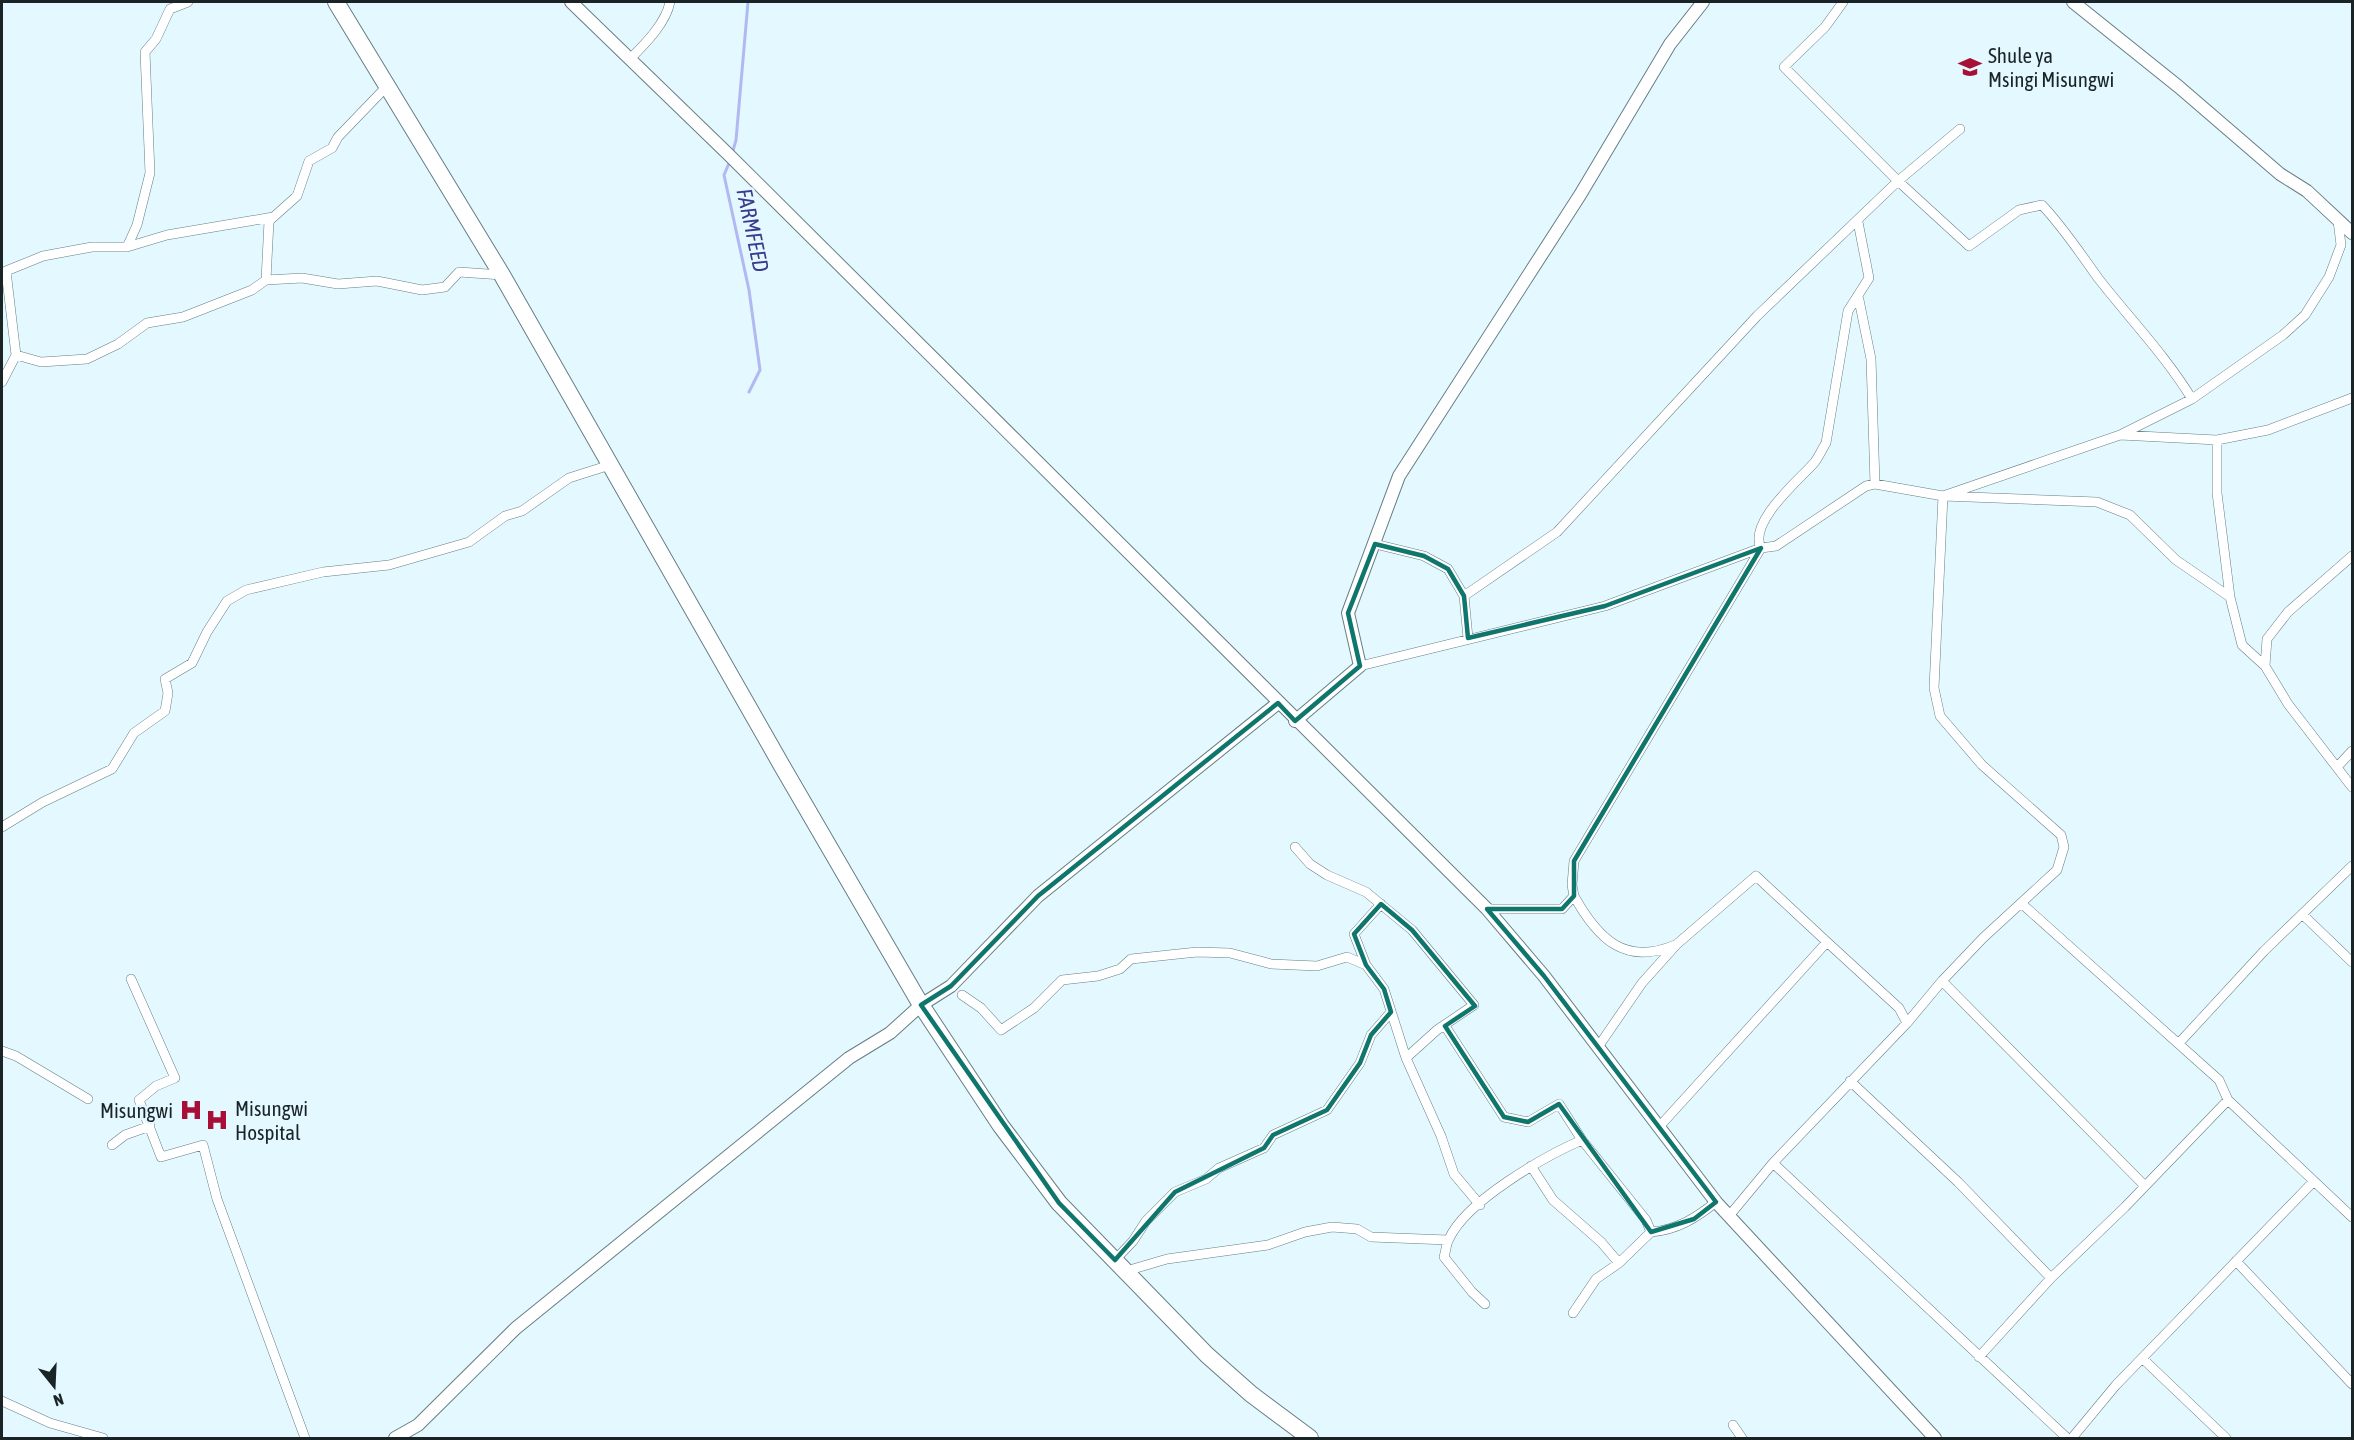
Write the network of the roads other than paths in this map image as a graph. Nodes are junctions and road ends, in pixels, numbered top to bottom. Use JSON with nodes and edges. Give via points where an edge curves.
{"nodes":[{"id":1,"x":188,"y":2,"type":"edge"},
{"id":2,"x":336,"y":2,"type":"edge"},
{"id":3,"x":571,"y":2,"type":"edge"},
{"id":4,"x":670,"y":2,"type":"edge"},
{"id":5,"x":1703,"y":2,"type":"edge"},
{"id":6,"x":1843,"y":2,"type":"edge"},
{"id":7,"x":2073,"y":2,"type":"edge"},
{"id":8,"x":630,"y":58,"type":"junction"},
{"id":9,"x":389,"y":84,"type":"junction"},
{"id":10,"x":1960,"y":129,"type":"dead end"},
{"id":11,"x":1898,"y":181,"type":"junction"},
{"id":12,"x":273,"y":217,"type":"junction"},
{"id":13,"x":2338,"y":221,"type":"junction"},
{"id":14,"x":1858,"y":222,"type":"junction"},
{"id":15,"x":2352,"y":233,"type":"edge"},
{"id":16,"x":127,"y":247,"type":"junction"},
{"id":17,"x":502,"y":275,"type":"junction"},
{"id":18,"x":266,"y":280,"type":"junction"},
{"id":19,"x":1858,"y":295,"type":"junction"},
{"id":20,"x":16,"y":355,"type":"junction"},
{"id":21,"x":2,"y":382,"type":"edge"},
{"id":22,"x":2352,"y":398,"type":"edge"},
{"id":23,"x":2192,"y":399,"type":"junction"},
{"id":24,"x":2120,"y":435,"type":"junction"},
{"id":25,"x":2217,"y":440,"type":"junction"},
{"id":26,"x":610,"y":465,"type":"junction"},
{"id":27,"x":1875,"y":484,"type":"junction"},
{"id":28,"x":1943,"y":496,"type":"junction"},
{"id":29,"x":1375,"y":544,"type":"junction"},
{"id":30,"x":1761,"y":548,"type":"junction"},
{"id":31,"x":2352,"y":556,"type":"edge"},
{"id":32,"x":1464,"y":596,"type":"junction"},
{"id":33,"x":2230,"y":597,"type":"junction"},
{"id":34,"x":1468,"y":638,"type":"junction"},
{"id":35,"x":1360,"y":666,"type":"junction"},
{"id":36,"x":2265,"y":666,"type":"junction"},
{"id":37,"x":1278,"y":703,"type":"junction"},
{"id":38,"x":1295,"y":721,"type":"junction"},
{"id":39,"x":2352,"y":751,"type":"edge"},
{"id":40,"x":2338,"y":766,"type":"junction"},
{"id":41,"x":2352,"y":787,"type":"edge"},
{"id":42,"x":2,"y":827,"type":"edge"},
{"id":43,"x":1295,"y":847,"type":"dead end"},
{"id":44,"x":2352,"y":866,"type":"edge"},
{"id":45,"x":1574,"y":896,"type":"junction"},
{"id":46,"x":2021,"y":903,"type":"junction"},
{"id":47,"x":1381,"y":904,"type":"junction"},
{"id":48,"x":1486,"y":909,"type":"junction"},
{"id":49,"x":2302,"y":914,"type":"junction"},
{"id":50,"x":1827,"y":942,"type":"junction"},
{"id":51,"x":1677,"y":944,"type":"junction"},
{"id":52,"x":2352,"y":963,"type":"edge"},
{"id":53,"x":1365,"y":964,"type":"junction"},
{"id":54,"x":131,"y":979,"type":"dead end"},
{"id":55,"x":1942,"y":981,"type":"junction"},
{"id":56,"x":962,"y":995,"type":"dead end"},
{"id":57,"x":921,"y":1005,"type":"junction"},
{"id":58,"x":1391,"y":1012,"type":"junction"},
{"id":59,"x":1907,"y":1023,"type":"junction"},
{"id":60,"x":1445,"y":1026,"type":"junction"},
{"id":61,"x":2180,"y":1042,"type":"junction"},
{"id":62,"x":1598,"y":1047,"type":"junction"},
{"id":63,"x":2,"y":1051,"type":"edge"},
{"id":64,"x":1406,"y":1058,"type":"junction"},
{"id":65,"x":1850,"y":1081,"type":"junction"},
{"id":66,"x":88,"y":1099,"type":"dead end"},
{"id":67,"x":2228,"y":1100,"type":"junction"},
{"id":68,"x":150,"y":1126,"type":"junction"},
{"id":69,"x":1659,"y":1127,"type":"junction"},
{"id":70,"x":1582,"y":1140,"type":"junction"},
{"id":71,"x":112,"y":1145,"type":"dead end"},
{"id":72,"x":1773,"y":1163,"type":"junction"},
{"id":73,"x":1531,"y":1166,"type":"junction"},
{"id":74,"x":2314,"y":1181,"type":"junction"},
{"id":75,"x":2144,"y":1185,"type":"junction"},
{"id":76,"x":1716,"y":1202,"type":"junction"},
{"id":77,"x":1480,"y":1205,"type":"junction"},
{"id":78,"x":1729,"y":1216,"type":"junction"},
{"id":79,"x":2352,"y":1217,"type":"edge"},
{"id":80,"x":1651,"y":1232,"type":"junction"},
{"id":81,"x":1448,"y":1240,"type":"junction"},
{"id":82,"x":2236,"y":1261,"type":"junction"},
{"id":83,"x":1619,"y":1263,"type":"junction"},
{"id":84,"x":1121,"y":1266,"type":"junction"},
{"id":85,"x":2051,"y":1278,"type":"junction"},
{"id":86,"x":1485,"y":1304,"type":"dead end"},
{"id":87,"x":1573,"y":1313,"type":"dead end"},
{"id":88,"x":1979,"y":1357,"type":"junction"},
{"id":89,"x":2142,"y":1358,"type":"junction"},
{"id":90,"x":2352,"y":1384,"type":"edge"},
{"id":91,"x":2,"y":1401,"type":"edge"},
{"id":92,"x":1733,"y":1425,"type":"dead end"},
{"id":93,"x":103,"y":1438,"type":"edge"},
{"id":94,"x":304,"y":1438,"type":"edge"},
{"id":95,"x":395,"y":1438,"type":"edge"},
{"id":96,"x":1310,"y":1438,"type":"edge"},
{"id":97,"x":1742,"y":1438,"type":"edge"},
{"id":98,"x":1935,"y":1438,"type":"edge"},
{"id":99,"x":2067,"y":1438,"type":"edge"},
{"id":100,"x":2072,"y":1438,"type":"edge"},
{"id":101,"x":2226,"y":1438,"type":"edge"}],
"edges":[{"from":1,"to":16,"type":"street","via":[[170,9],[145,52],[150,173],[137,225]]},
{"from":2,"to":9,"type":"highway"},
{"from":3,"to":8,"type":"street"},
{"from":4,"to":8,"type":"street","via":[[654,32]]},
{"from":5,"to":29,"type":"street","via":[[1670,44],[1580,195],[1399,476]]},
{"from":6,"to":11,"type":"street","via":[[1825,27],[1784,67]]},
{"from":7,"to":13,"type":"street","via":[[2280,174],[2307,191]]},
{"from":8,"to":37,"type":"street"},
{"from":9,"to":12,"type":"street","via":[[332,148],[309,161],[297,196]]},
{"from":9,"to":17,"type":"highway"},
{"from":10,"to":11,"type":"street"},
{"from":11,"to":14,"type":"street"},
{"from":11,"to":23,"type":"street","via":[[1969,246],[2019,210],[2042,205],[2159,349]]},
{"from":12,"to":16,"type":"street","via":[[167,235]]},
{"from":12,"to":18,"type":"street","via":[[269,221]]},
{"from":13,"to":15,"type":"street"},
{"from":13,"to":23,"type":"street","via":[[2341,245],[2329,277],[2305,315]]},
{"from":14,"to":19,"type":"street","via":[[1869,278]]},
{"from":14,"to":32,"type":"street","via":[[1757,316],[1557,532]]},
{"from":16,"to":20,"type":"street","via":[[62,252],[6,271]]},
{"from":17,"to":18,"type":"street","via":[[459,272],[445,287],[422,290],[377,281],[338,284],[302,278]]},
{"from":17,"to":26,"type":"highway"},
{"from":18,"to":20,"type":"street","via":[[252,290],[183,317],[147,322],[118,344],[87,359],[41,362]]},
{"from":19,"to":27,"type":"street","via":[[1871,359]]},
{"from":19,"to":30,"type":"street","via":[[1848,311],[1826,442],[1816,461],[1771,510],[1759,536]]},
{"from":20,"to":21,"type":"street"},
{"from":22,"to":25,"type":"street","via":[[2268,430]]},
{"from":23,"to":24,"type":"street"},
{"from":24,"to":25,"type":"street"},
{"from":24,"to":28,"type":"street"},
{"from":25,"to":33,"type":"street","via":[[2217,493]]},
{"from":26,"to":42,"type":"street","via":[[569,478],[522,511],[505,516],[469,543],[389,565],[323,572],[246,590],[227,601],[192,663],[165,679],[165,711],[134,733],[112,769]]},
{"from":26,"to":57,"type":"highway"},
{"from":27,"to":28,"type":"street"},
{"from":27,"to":30,"type":"street","via":[[1858,490],[1776,546]]},
{"from":28,"to":33,"type":"street","via":[[2097,502],[2130,515],[2176,560]]},
{"from":28,"to":46,"type":"street","via":[[1934,688],[1940,716],[1982,765],[2061,835],[2064,847],[2057,870]]},
{"from":29,"to":32,"type":"street","via":[[1424,556],[1448,569]]},
{"from":29,"to":35,"type":"street","via":[[1348,613]]},
{"from":30,"to":34,"type":"street","via":[[1605,606]]},
{"from":30,"to":45,"type":"street","via":[[1574,861]]},
{"from":31,"to":36,"type":"street","via":[[2288,612],[2267,639]]},
{"from":32,"to":34,"type":"street"},
{"from":33,"to":36,"type":"street","via":[[2242,645]]},
{"from":34,"to":35,"type":"street"},
{"from":35,"to":38,"type":"street"},
{"from":36,"to":40,"type":"street","via":[[2288,704]]},
{"from":37,"to":38,"type":"street"},
{"from":37,"to":57,"type":"street","via":[[1038,896],[951,986]]},
{"from":38,"to":48,"type":"street"},
{"from":39,"to":40,"type":"street"},
{"from":40,"to":41,"type":"street"},
{"from":43,"to":47,"type":"street","via":[[1310,864],[1366,892]]},
{"from":44,"to":49,"type":"street"},
{"from":45,"to":48,"type":"street","via":[[1562,909]]},
{"from":45,"to":51,"type":"street","via":[[1591,923],[1609,940],[1633,953],[1657,952]]},
{"from":46,"to":55,"type":"street"},
{"from":46,"to":61,"type":"street"},
{"from":47,"to":53,"type":"street","via":[[1354,934]]},
{"from":47,"to":60,"type":"street","via":[[1412,930],[1474,1005]]},
{"from":48,"to":62,"type":"street"},
{"from":49,"to":52,"type":"street"},
{"from":49,"to":61,"type":"street"},
{"from":50,"to":51,"type":"street","via":[[1756,876]]},
{"from":50,"to":59,"type":"street","via":[[1899,1008]]},
{"from":50,"to":69,"type":"street"},
{"from":51,"to":62,"type":"street","via":[[1642,983]]},
{"from":53,"to":56,"type":"street","via":[[1347,957],[1317,966],[1271,964],[1230,953],[1197,952],[1131,959],[1120,969],[1098,976],[1062,980],[1034,1008],[1001,1030],[981,1008]]},
{"from":53,"to":58,"type":"street","via":[[1384,989]]},
{"from":54,"to":68,"type":"street","via":[[175,1078],[156,1086],[139,1100]]},
{"from":55,"to":59,"type":"street"},
{"from":55,"to":75,"type":"street"},
{"from":57,"to":84,"type":"highway","via":[[1001,1126],[1059,1203]]},
{"from":57,"to":95,"type":"street","via":[[890,1033],[849,1058],[516,1328],[418,1425]]},
{"from":58,"to":64,"type":"street"},
{"from":58,"to":84,"type":"street","via":[[1371,1035],[1360,1064],[1327,1110],[1273,1135],[1264,1148],[1175,1192],[1146,1221]]},
{"from":59,"to":65,"type":"street"},
{"from":60,"to":64,"type":"street"},
{"from":60,"to":70,"type":"street","via":[[1504,1117],[1528,1122],[1559,1104]]},
{"from":61,"to":67,"type":"street","via":[[2219,1080]]},
{"from":62,"to":69,"type":"street"},
{"from":63,"to":66,"type":"street"},
{"from":64,"to":77,"type":"street","via":[[1454,1174]]},
{"from":65,"to":72,"type":"street"},
{"from":65,"to":85,"type":"street","via":[[1958,1182]]},
{"from":67,"to":74,"type":"street"},
{"from":67,"to":75,"type":"street"},
{"from":68,"to":71,"type":"street","via":[[125,1135]]},
{"from":68,"to":94,"type":"street","via":[[161,1157],[203,1145],[217,1199]]},
{"from":69,"to":76,"type":"street"},
{"from":70,"to":73,"type":"street"},
{"from":70,"to":80,"type":"street","via":[[1646,1220]]},
{"from":72,"to":78,"type":"street"},
{"from":72,"to":88,"type":"street"},
{"from":73,"to":77,"type":"street"},
{"from":73,"to":83,"type":"street","via":[[1553,1200]]},
{"from":74,"to":79,"type":"street"},
{"from":74,"to":82,"type":"street"},
{"from":75,"to":85,"type":"street"},
{"from":76,"to":78,"type":"street"},
{"from":76,"to":80,"type":"street","via":[[1694,1219]]},
{"from":77,"to":81,"type":"street","via":[[1458,1224]]},
{"from":78,"to":98,"type":"street"},
{"from":80,"to":83,"type":"street"},
{"from":81,"to":84,"type":"street","via":[[1371,1237],[1357,1229],[1332,1227],[1268,1245]]},
{"from":81,"to":86,"type":"street","via":[[1444,1257]]},
{"from":82,"to":89,"type":"street"},
{"from":82,"to":90,"type":"street"},
{"from":83,"to":87,"type":"street","via":[[1596,1279]]},
{"from":84,"to":96,"type":"highway","via":[[1207,1355]]},
{"from":85,"to":88,"type":"street"},
{"from":88,"to":99,"type":"street"},
{"from":89,"to":100,"type":"street"},
{"from":89,"to":101,"type":"street"},
{"from":91,"to":93,"type":"street","via":[[50,1423]]},
{"from":92,"to":97,"type":"street"}]}
